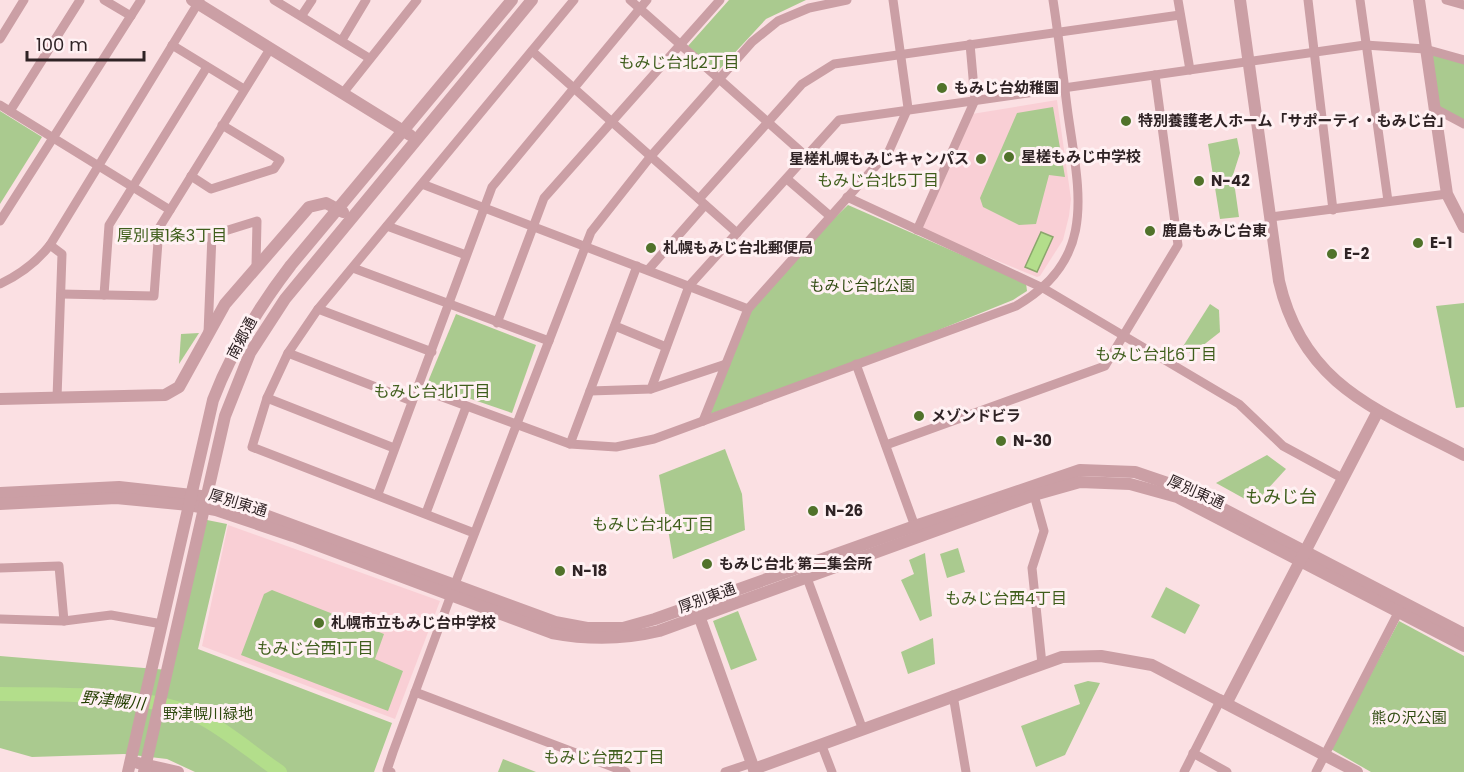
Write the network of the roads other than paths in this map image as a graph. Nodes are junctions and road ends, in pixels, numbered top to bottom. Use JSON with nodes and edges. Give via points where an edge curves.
{"nodes":[{"id":1,"x":24,"y":0,"type":"edge"},
{"id":2,"x":80,"y":0,"type":"edge"},
{"id":3,"x":104,"y":0,"type":"edge"},
{"id":4,"x":141,"y":0,"type":"edge"},
{"id":5,"x":274,"y":0,"type":"edge"},
{"id":6,"x":312,"y":0,"type":"edge"},
{"id":7,"x":366,"y":0,"type":"edge"},
{"id":8,"x":417,"y":0,"type":"edge"},
{"id":9,"x":512,"y":0,"type":"edge"},
{"id":10,"x":532,"y":0,"type":"edge"},
{"id":11,"x":574,"y":0,"type":"edge"},
{"id":12,"x":630,"y":0,"type":"edge"},
{"id":13,"x":647,"y":0,"type":"edge"},
{"id":14,"x":720,"y":0,"type":"edge"},
{"id":15,"x":847,"y":0,"type":"edge"},
{"id":16,"x":893,"y":0,"type":"edge"},
{"id":17,"x":1053,"y":0,"type":"edge"},
{"id":18,"x":1178,"y":0,"type":"edge"},
{"id":19,"x":1240,"y":0,"type":"edge"},
{"id":20,"x":1308,"y":0,"type":"edge"},
{"id":21,"x":1360,"y":0,"type":"edge"},
{"id":22,"x":1419,"y":0,"type":"edge"},
{"id":23,"x":1446,"y":0,"type":"edge"},
{"id":24,"x":196,"y":1,"type":"edge"},
{"id":25,"x":1464,"y":5,"type":"edge"},
{"id":26,"x":640,"y":9,"type":"junction"},
{"id":27,"x":302,"y":15,"type":"junction"},
{"id":28,"x":1180,"y":15,"type":"junction"},
{"id":29,"x":131,"y":16,"type":"junction"},
{"id":30,"x":1058,"y":33,"type":"junction"},
{"id":31,"x":0,"y":39,"type":"edge"},
{"id":32,"x":342,"y":40,"type":"junction"},
{"id":33,"x":680,"y":44,"type":"junction"},
{"id":34,"x":970,"y":44,"type":"junction"},
{"id":35,"x":172,"y":45,"type":"junction"},
{"id":36,"x":1365,"y":45,"type":"junction"},
{"id":37,"x":270,"y":49,"type":"junction"},
{"id":38,"x":1425,"y":49,"type":"junction"},
{"id":39,"x":532,"y":51,"type":"junction"},
{"id":40,"x":1315,"y":51,"type":"junction"},
{"id":41,"x":901,"y":54,"type":"junction"},
{"id":42,"x":369,"y":58,"type":"junction"},
{"id":43,"x":1464,"y":60,"type":"edge"},
{"id":44,"x":1249,"y":61,"type":"junction"},
{"id":45,"x":207,"y":67,"type":"junction"},
{"id":46,"x":1190,"y":70,"type":"junction"},
{"id":47,"x":1155,"y":75,"type":"junction"},
{"id":48,"x":719,"y":81,"type":"junction"},
{"id":49,"x":1064,"y":87,"type":"junction"},
{"id":50,"x":575,"y":88,"type":"junction"},
{"id":51,"x":244,"y":89,"type":"junction"},
{"id":52,"x":343,"y":93,"type":"junction"},
{"id":53,"x":975,"y":100,"type":"junction"},
{"id":54,"x":0,"y":105,"type":"edge"},
{"id":55,"x":908,"y":108,"type":"junction"},
{"id":56,"x":1434,"y":108,"type":"junction"},
{"id":57,"x":10,"y":111,"type":"junction"},
{"id":58,"x":612,"y":121,"type":"junction"},
{"id":59,"x":767,"y":122,"type":"junction"},
{"id":60,"x":1464,"y":123,"type":"edge"},
{"id":61,"x":222,"y":125,"type":"junction"},
{"id":62,"x":404,"y":131,"type":"junction"},
{"id":63,"x":52,"y":137,"type":"junction"},
{"id":64,"x":416,"y":139,"type":"junction"},
{"id":65,"x":651,"y":156,"type":"junction"},
{"id":66,"x":806,"y":156,"type":"junction"},
{"id":67,"x":98,"y":166,"type":"junction"},
{"id":68,"x":191,"y":176,"type":"junction"},
{"id":69,"x":787,"y":179,"type":"junction"},
{"id":70,"x":422,"y":184,"type":"junction"},
{"id":71,"x":133,"y":187,"type":"junction"},
{"id":72,"x":1447,"y":194,"type":"junction"},
{"id":73,"x":847,"y":197,"type":"junction"},
{"id":74,"x":1388,"y":201,"type":"junction"},
{"id":75,"x":702,"y":202,"type":"junction"},
{"id":76,"x":484,"y":208,"type":"junction"},
{"id":77,"x":339,"y":209,"type":"junction"},
{"id":78,"x":170,"y":210,"type":"junction"},
{"id":79,"x":1333,"y":210,"type":"junction"},
{"id":80,"x":830,"y":216,"type":"junction"},
{"id":81,"x":1271,"y":217,"type":"junction"},
{"id":82,"x":351,"y":219,"type":"junction"},
{"id":83,"x":0,"y":221,"type":"edge"},
{"id":84,"x":387,"y":226,"type":"junction"},
{"id":85,"x":533,"y":226,"type":"junction"},
{"id":86,"x":1464,"y":227,"type":"edge"},
{"id":87,"x":917,"y":230,"type":"junction"},
{"id":88,"x":737,"y":233,"type":"junction"},
{"id":89,"x":50,"y":245,"type":"junction"},
{"id":90,"x":585,"y":247,"type":"junction"},
{"id":91,"x":466,"y":255,"type":"junction"},
{"id":92,"x":256,"y":266,"type":"junction"},
{"id":93,"x":637,"y":266,"type":"junction"},
{"id":94,"x":352,"y":268,"type":"junction"},
{"id":95,"x":648,"y":270,"type":"junction"},
{"id":96,"x":0,"y":284,"type":"edge"},
{"id":97,"x":689,"y":286,"type":"junction"},
{"id":98,"x":1043,"y":288,"type":"junction"},
{"id":99,"x":61,"y":294,"type":"junction"},
{"id":100,"x":104,"y":295,"type":"junction"},
{"id":101,"x":448,"y":305,"type":"junction"},
{"id":102,"x":318,"y":309,"type":"junction"},
{"id":103,"x":748,"y":309,"type":"junction"},
{"id":104,"x":497,"y":323,"type":"junction"},
{"id":105,"x":615,"y":326,"type":"junction"},
{"id":106,"x":208,"y":336,"type":"junction"},
{"id":107,"x":1124,"y":336,"type":"junction"},
{"id":108,"x":549,"y":341,"type":"junction"},
{"id":109,"x":666,"y":347,"type":"junction"},
{"id":110,"x":432,"y":352,"type":"junction"},
{"id":111,"x":288,"y":353,"type":"junction"},
{"id":112,"x":726,"y":364,"type":"junction"},
{"id":113,"x":856,"y":364,"type":"junction"},
{"id":114,"x":418,"y":388,"type":"junction"},
{"id":115,"x":651,"y":389,"type":"junction"},
{"id":116,"x":590,"y":391,"type":"junction"},
{"id":117,"x":57,"y":398,"type":"junction"},
{"id":118,"x":267,"y":398,"type":"junction"},
{"id":119,"x":0,"y":399,"type":"edge"},
{"id":120,"x":412,"y":401,"type":"junction"},
{"id":121,"x":466,"y":407,"type":"junction"},
{"id":122,"x":1378,"y":411,"type":"junction"},
{"id":123,"x":703,"y":421,"type":"junction"},
{"id":124,"x":516,"y":425,"type":"junction"},
{"id":125,"x":570,"y":444,"type":"junction"},
{"id":126,"x":886,"y":445,"type":"junction"},
{"id":127,"x":394,"y":448,"type":"junction"},
{"id":128,"x":1464,"y":455,"type":"edge"},
{"id":129,"x":1342,"y":478,"type":"junction"},
{"id":130,"x":0,"y":494,"type":"edge"},
{"id":131,"x":378,"y":494,"type":"junction"},
{"id":132,"x":1034,"y":495,"type":"junction"},
{"id":133,"x":190,"y":499,"type":"junction"},
{"id":134,"x":205,"y":502,"type":"junction"},
{"id":135,"x":0,"y":504,"type":"edge"},
{"id":136,"x":426,"y":513,"type":"junction"},
{"id":137,"x":917,"y":531,"type":"junction"},
{"id":138,"x":474,"y":533,"type":"junction"},
{"id":139,"x":1302,"y":554,"type":"junction"},
{"id":140,"x":0,"y":568,"type":"edge"},
{"id":141,"x":807,"y":578,"type":"junction"},
{"id":142,"x":453,"y":590,"type":"junction"},
{"id":143,"x":1401,"y":607,"type":"junction"},
{"id":144,"x":698,"y":611,"type":"junction"},
{"id":145,"x":0,"y":619,"type":"edge"},
{"id":146,"x":64,"y":621,"type":"junction"},
{"id":147,"x":162,"y":624,"type":"junction"},
{"id":148,"x":1464,"y":634,"type":"edge"},
{"id":149,"x":1464,"y":646,"type":"edge"},
{"id":150,"x":1042,"y":664,"type":"junction"},
{"id":151,"x":415,"y":692,"type":"junction"},
{"id":152,"x":953,"y":695,"type":"junction"},
{"id":153,"x":1224,"y":701,"type":"junction"},
{"id":154,"x":863,"y":730,"type":"junction"},
{"id":155,"x":822,"y":746,"type":"junction"},
{"id":156,"x":1194,"y":753,"type":"junction"},
{"id":157,"x":1325,"y":755,"type":"junction"},
{"id":158,"x":129,"y":767,"type":"edge"},
{"id":159,"x":145,"y":768,"type":"edge"},
{"id":160,"x":753,"y":768,"type":"edge"},
{"id":161,"x":177,"y":772,"type":"edge"},
{"id":162,"x":391,"y":772,"type":"edge"},
{"id":163,"x":626,"y":772,"type":"edge"},
{"id":164,"x":725,"y":772,"type":"edge"},
{"id":165,"x":832,"y":772,"type":"edge"},
{"id":166,"x":966,"y":772,"type":"edge"},
{"id":167,"x":1184,"y":772,"type":"edge"},
{"id":168,"x":1227,"y":772,"type":"edge"},
{"id":169,"x":1316,"y":772,"type":"edge"},
{"id":170,"x":1357,"y":772,"type":"edge"}],
"edges":[{"from":1,"to":31,"type":"street"},
{"from":2,"to":57,"type":"street"},
{"from":3,"to":29,"type":"street"},
{"from":4,"to":29,"type":"street"},
{"from":5,"to":27,"type":"street"},
{"from":6,"to":27,"type":"street"},
{"from":7,"to":32,"type":"street"},
{"from":8,"to":42,"type":"street"},
{"from":9,"to":62,"type":"street","name":"南郷通"},
{"from":10,"to":64,"type":"street","name":"南郷通"},
{"from":11,"to":39,"type":"street"},
{"from":12,"to":26,"type":"street"},
{"from":13,"to":26,"type":"street"},
{"from":14,"to":33,"type":"street"},
{"from":15,"to":48,"type":"street","via":[[809,8],[778,21],[752,42]]},
{"from":16,"to":41,"type":"street"},
{"from":17,"to":30,"type":"street"},
{"from":18,"to":28,"type":"street"},
{"from":19,"to":44,"type":"street"},
{"from":20,"to":40,"type":"street"},
{"from":21,"to":36,"type":"street"},
{"from":22,"to":38,"type":"street"},
{"from":23,"to":25,"type":"street"},
{"from":24,"to":35,"type":"street"},
{"from":24,"to":37,"type":"street"},
{"from":26,"to":33,"type":"street"},
{"from":26,"to":50,"type":"street"},
{"from":27,"to":32,"type":"street"},
{"from":28,"to":30,"type":"street"},
{"from":28,"to":46,"type":"street"},
{"from":29,"to":63,"type":"street"},
{"from":30,"to":34,"type":"street"},
{"from":30,"to":49,"type":"street"},
{"from":32,"to":42,"type":"street"},
{"from":33,"to":48,"type":"street"},
{"from":33,"to":58,"type":"street"},
{"from":34,"to":41,"type":"street"},
{"from":34,"to":53,"type":"street"},
{"from":35,"to":45,"type":"street"},
{"from":35,"to":67,"type":"street"},
{"from":36,"to":38,"type":"street"},
{"from":36,"to":40,"type":"street"},
{"from":36,"to":74,"type":"street"},
{"from":37,"to":51,"type":"street"},
{"from":37,"to":52,"type":"street"},
{"from":38,"to":43,"type":"street"},
{"from":38,"to":56,"type":"street"},
{"from":39,"to":50,"type":"street"},
{"from":39,"to":70,"type":"street"},
{"from":40,"to":44,"type":"street"},
{"from":40,"to":79,"type":"street"},
{"from":41,"to":55,"type":"street"},
{"from":41,"to":59,"type":"street","via":[[834,64],[802,84]]},
{"from":42,"to":52,"type":"street"},
{"from":44,"to":46,"type":"street"},
{"from":44,"to":81,"type":"street"},
{"from":45,"to":51,"type":"street"},
{"from":45,"to":71,"type":"street"},
{"from":46,"to":47,"type":"street"},
{"from":47,"to":49,"type":"street"},
{"from":47,"to":107,"type":"street","via":[[1178,245]]},
{"from":48,"to":59,"type":"street"},
{"from":48,"to":65,"type":"street"},
{"from":49,"to":53,"type":"street"},
{"from":49,"to":98,"type":"street","via":[[1080,203],[1065,259]]},
{"from":50,"to":58,"type":"street"},
{"from":50,"to":76,"type":"street","via":[[492,187]]},
{"from":51,"to":61,"type":"street"},
{"from":52,"to":62,"type":"street"},
{"from":53,"to":55,"type":"street"},
{"from":53,"to":87,"type":"street"},
{"from":54,"to":57,"type":"street"},
{"from":55,"to":66,"type":"street","via":[[839,120]]},
{"from":55,"to":73,"type":"street","via":[[889,151]]},
{"from":56,"to":60,"type":"street"},
{"from":56,"to":72,"type":"street"},
{"from":57,"to":63,"type":"street"},
{"from":58,"to":65,"type":"street"},
{"from":58,"to":85,"type":"street","via":[[544,198]]},
{"from":59,"to":66,"type":"street"},
{"from":59,"to":75,"type":"street"},
{"from":61,"to":68,"type":"street"},
{"from":61,"to":68,"type":"street","via":[[280,160],[274,169],[211,189]]},
{"from":62,"to":64,"type":"street"},
{"from":62,"to":77,"type":"street","name":"南郷通"},
{"from":63,"to":67,"type":"street"},
{"from":63,"to":83,"type":"street"},
{"from":64,"to":82,"type":"street","name":"南郷通"},
{"from":65,"to":75,"type":"street"},
{"from":65,"to":90,"type":"street","via":[[600,217]]},
{"from":66,"to":69,"type":"street"},
{"from":67,"to":71,"type":"street"},
{"from":67,"to":89,"type":"street"},
{"from":68,"to":78,"type":"street"},
{"from":69,"to":80,"type":"street"},
{"from":69,"to":88,"type":"street"},
{"from":70,"to":76,"type":"street"},
{"from":70,"to":84,"type":"street"},
{"from":71,"to":78,"type":"street"},
{"from":71,"to":100,"type":"street","via":[[109,225]]},
{"from":72,"to":74,"type":"street"},
{"from":72,"to":86,"type":"street"},
{"from":73,"to":80,"type":"street"},
{"from":73,"to":87,"type":"street"},
{"from":74,"to":79,"type":"street"},
{"from":75,"to":88,"type":"street"},
{"from":75,"to":95,"type":"street"},
{"from":76,"to":85,"type":"street"},
{"from":76,"to":91,"type":"street"},
{"from":77,"to":82,"type":"street"},
{"from":77,"to":92,"type":"street","via":[[326,203],[309,207]]},
{"from":77,"to":133,"type":"street","name":"南郷通","via":[[272,290],[234,348],[213,400]]},
{"from":78,"to":100,"type":"street","via":[[159,228],[154,296]]},
{"from":79,"to":81,"type":"street"},
{"from":80,"to":103,"type":"street"},
{"from":81,"to":122,"type":"street","via":[[1282,295],[1303,344],[1332,379]]},
{"from":82,"to":134,"type":"street","name":"南郷通","via":[[256,340],[225,416]]},
{"from":84,"to":91,"type":"street"},
{"from":84,"to":94,"type":"street"},
{"from":85,"to":90,"type":"street"},
{"from":85,"to":104,"type":"street"},
{"from":87,"to":98,"type":"street"},
{"from":88,"to":97,"type":"street"},
{"from":89,"to":96,"type":"street","via":[[38,260]]},
{"from":89,"to":99,"type":"street","via":[[62,255]]},
{"from":90,"to":93,"type":"street"},
{"from":90,"to":108,"type":"street"},
{"from":91,"to":101,"type":"street"},
{"from":92,"to":106,"type":"street","via":[[225,304]]},
{"from":92,"to":106,"type":"street","via":[[257,221],[212,235]]},
{"from":93,"to":95,"type":"street"},
{"from":93,"to":105,"type":"street"},
{"from":94,"to":101,"type":"street"},
{"from":94,"to":102,"type":"street"},
{"from":95,"to":97,"type":"street"},
{"from":97,"to":103,"type":"street"},
{"from":97,"to":109,"type":"street"},
{"from":98,"to":107,"type":"street"},
{"from":98,"to":113,"type":"street","via":[[1016,306]]},
{"from":99,"to":100,"type":"street"},
{"from":99,"to":117,"type":"street"},
{"from":101,"to":104,"type":"street"},
{"from":101,"to":110,"type":"street"},
{"from":102,"to":110,"type":"street"},
{"from":102,"to":111,"type":"street"},
{"from":103,"to":112,"type":"street"},
{"from":104,"to":108,"type":"street"},
{"from":105,"to":109,"type":"street"},
{"from":105,"to":116,"type":"street"},
{"from":106,"to":117,"type":"street","via":[[179,387],[165,395]]},
{"from":107,"to":126,"type":"street","via":[[1105,366]]},
{"from":107,"to":129,"type":"street","via":[[1239,404],[1283,446]]},
{"from":108,"to":124,"type":"street"},
{"from":109,"to":115,"type":"street"},
{"from":110,"to":114,"type":"street"},
{"from":111,"to":118,"type":"street"},
{"from":111,"to":120,"type":"street"},
{"from":112,"to":115,"type":"street"},
{"from":112,"to":123,"type":"street"},
{"from":113,"to":123,"type":"street"},
{"from":113,"to":126,"type":"street"},
{"from":114,"to":120,"type":"street"},
{"from":114,"to":121,"type":"street"},
{"from":115,"to":116,"type":"street"},
{"from":116,"to":125,"type":"street"},
{"from":117,"to":119,"type":"street"},
{"from":118,"to":127,"type":"street"},
{"from":118,"to":131,"type":"street","via":[[252,447]]},
{"from":120,"to":127,"type":"street"},
{"from":121,"to":124,"type":"street"},
{"from":121,"to":136,"type":"street"},
{"from":122,"to":128,"type":"street"},
{"from":122,"to":129,"type":"street"},
{"from":123,"to":125,"type":"street","via":[[654,439],[616,447]]},
{"from":124,"to":125,"type":"street"},
{"from":124,"to":138,"type":"street"},
{"from":126,"to":137,"type":"street"},
{"from":127,"to":131,"type":"street"},
{"from":129,"to":139,"type":"street"},
{"from":130,"to":133,"type":"street","name":"厚別東通","via":[[119,488]]},
{"from":131,"to":136,"type":"street"},
{"from":132,"to":137,"type":"street","name":"厚別東通"},
{"from":132,"to":139,"type":"street","name":"厚別東通","via":[[1080,482],[1130,484],[1178,497]]},
{"from":132,"to":150,"type":"street","via":[[1044,531],[1032,568]]},
{"from":133,"to":134,"type":"street","name":"厚別東通"},
{"from":133,"to":135,"type":"street","name":"厚別東通"},
{"from":133,"to":147,"type":"street","name":"南郷通"},
{"from":134,"to":142,"type":"street","name":"厚別東通","via":[[300,526]]},
{"from":134,"to":159,"type":"street","name":"南郷通"},
{"from":136,"to":138,"type":"street"},
{"from":137,"to":139,"type":"street","name":"厚別東通","via":[[1080,470],[1135,472],[1185,489]]},
{"from":137,"to":141,"type":"street","name":"厚別東通"},
{"from":137,"to":144,"type":"street","name":"厚別東通"},
{"from":138,"to":142,"type":"street"},
{"from":139,"to":143,"type":"street","name":"厚別東通"},
{"from":139,"to":153,"type":"street"},
{"from":140,"to":146,"type":"street","via":[[59,566]]},
{"from":141,"to":144,"type":"street","name":"厚別東通"},
{"from":141,"to":154,"type":"street"},
{"from":142,"to":144,"type":"street","name":"厚別東通","via":[[587,628],[623,627]]},
{"from":142,"to":151,"type":"street"},
{"from":143,"to":148,"type":"street","name":"厚別東通"},
{"from":143,"to":149,"type":"street","name":"厚別東通"},
{"from":143,"to":157,"type":"street"},
{"from":144,"to":160,"type":"street"},
{"from":145,"to":146,"type":"street"},
{"from":146,"to":147,"type":"street","via":[[111,615]]},
{"from":147,"to":158,"type":"street","name":"南郷通"},
{"from":150,"to":152,"type":"street"},
{"from":150,"to":153,"type":"street","via":[[1062,657],[1128,658],[1152,665]]},
{"from":151,"to":162,"type":"street","via":[[387,770]]},
{"from":151,"to":163,"type":"street"},
{"from":152,"to":154,"type":"street"},
{"from":152,"to":166,"type":"street"},
{"from":153,"to":156,"type":"street"},
{"from":153,"to":157,"type":"street"},
{"from":154,"to":155,"type":"street"},
{"from":155,"to":160,"type":"street"},
{"from":155,"to":165,"type":"street"},
{"from":156,"to":167,"type":"street"},
{"from":156,"to":168,"type":"street"},
{"from":157,"to":169,"type":"street"},
{"from":157,"to":170,"type":"street"},
{"from":158,"to":159,"type":"street"},
{"from":159,"to":161,"type":"street"},
{"from":160,"to":164,"type":"street"}]}
